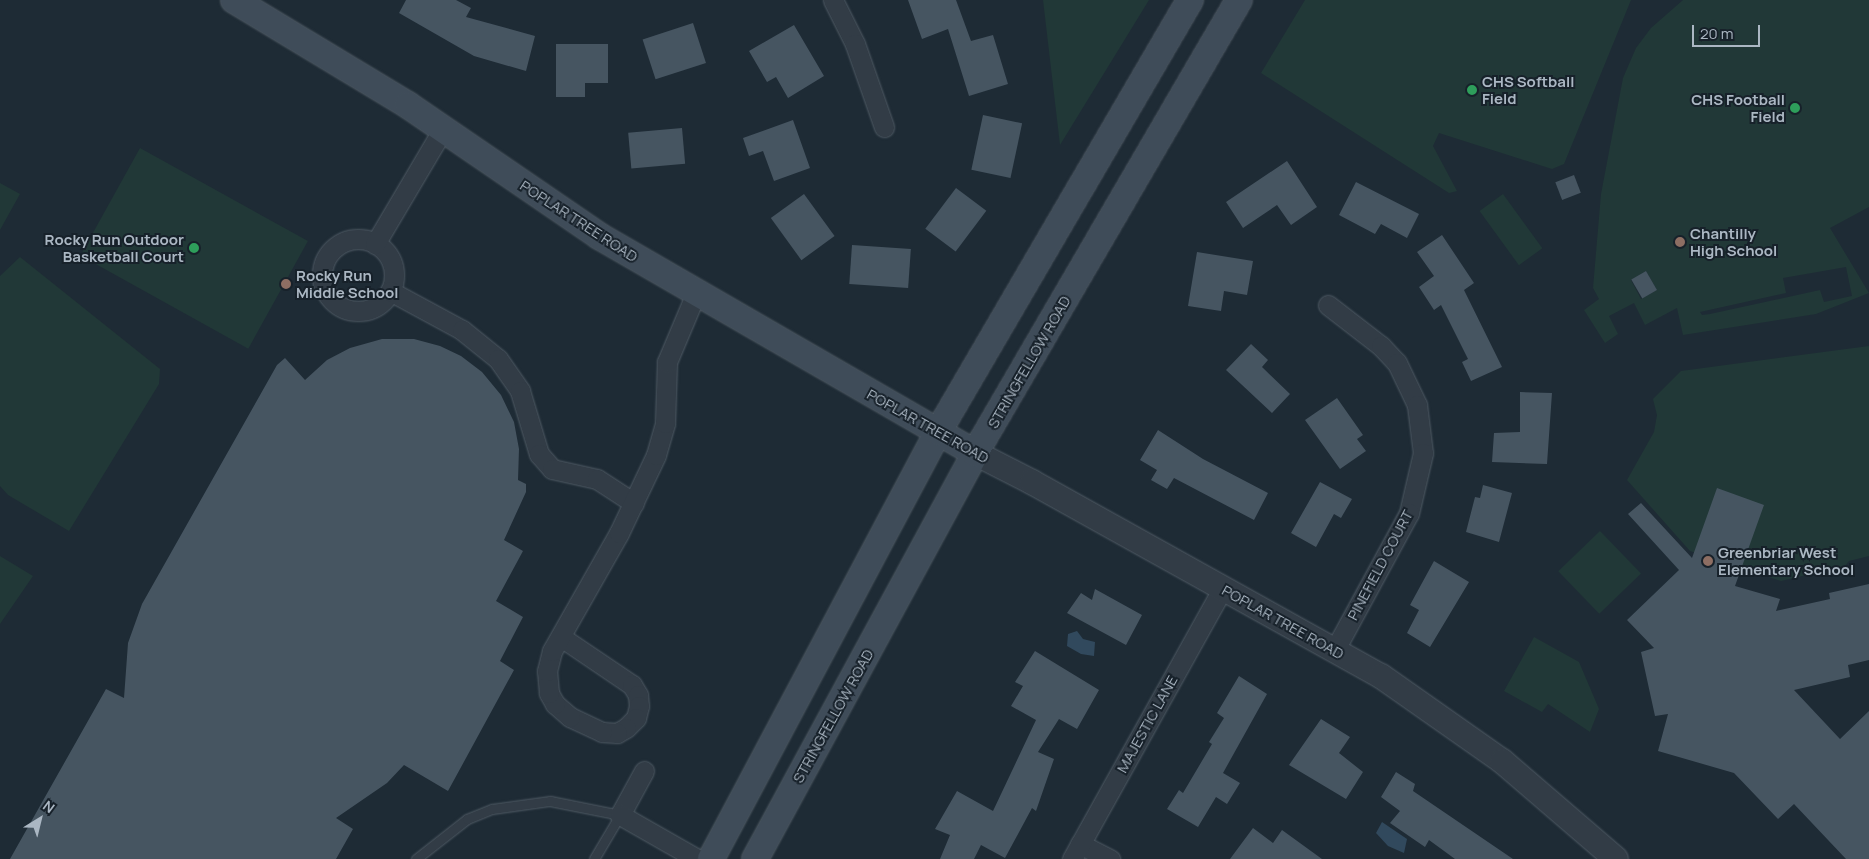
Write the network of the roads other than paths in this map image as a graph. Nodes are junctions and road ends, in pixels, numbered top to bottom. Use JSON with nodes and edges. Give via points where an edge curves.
{"nodes":[{"id":1,"x":234,"y":0,"type":"edge"},
{"id":2,"x":833,"y":0,"type":"edge"},
{"id":3,"x":1190,"y":0,"type":"edge"},
{"id":4,"x":1239,"y":0,"type":"edge"},
{"id":5,"x":884,"y":127,"type":"dead end"},
{"id":6,"x":443,"y":129,"type":"junction"},
{"id":7,"x":375,"y":244,"type":"junction"},
{"id":8,"x":390,"y":291,"type":"junction"},
{"id":9,"x":696,"y":293,"type":"junction"},
{"id":10,"x":1328,"y":305,"type":"dead end"},
{"id":11,"x":938,"y":432,"type":"junction"},
{"id":12,"x":975,"y":454,"type":"junction"},
{"id":13,"x":634,"y":503,"type":"junction"},
{"id":14,"x":1222,"y":588,"type":"junction"},
{"id":15,"x":561,"y":637,"type":"junction"},
{"id":16,"x":1334,"y":650,"type":"junction"},
{"id":17,"x":644,"y":771,"type":"dead end"},
{"id":18,"x":620,"y":815,"type":"junction"},
{"id":19,"x":1076,"y":852,"type":"edge"},
{"id":20,"x":416,"y":859,"type":"edge"},
{"id":21,"x":594,"y":859,"type":"edge"},
{"id":22,"x":697,"y":859,"type":"edge"},
{"id":23,"x":710,"y":859,"type":"edge"},
{"id":24,"x":755,"y":859,"type":"edge"},
{"id":25,"x":1110,"y":859,"type":"edge"},
{"id":26,"x":1616,"y":859,"type":"edge"}],
"edges":[{"from":1,"to":6,"type":"main road","name":"POPLAR TREE ROAD"},
{"from":2,"to":5,"type":"street","via":[[855,44]]},
{"from":3,"to":11,"type":"main road"},
{"from":4,"to":12,"type":"main road","name":"STRINGFELLOW ROAD"},
{"from":6,"to":7,"type":"street"},
{"from":6,"to":9,"type":"main road","name":"POPLAR TREE ROAD","via":[[599,236]]},
{"from":7,"to":8,"type":"street","via":[[390,260],[393,270]]},
{"from":7,"to":8,"type":"street","via":[[353,240],[333,249],[322,269],[325,292],[341,308],[352,311],[375,307]]},
{"from":8,"to":13,"type":"street","via":[[462,330],[498,359],[520,391],[539,454],[552,469],[597,479]]},
{"from":9,"to":11,"type":"main road","name":"POPLAR TREE ROAD"},
{"from":9,"to":13,"type":"street","via":[[667,362],[665,423],[656,456]]},
{"from":10,"to":16,"type":"street","name":"PINEFIELD COURT","via":[[1382,346],[1397,363],[1417,405],[1423,453],[1409,513]]},
{"from":11,"to":12,"type":"main road","name":"POPLAR TREE ROAD"},
{"from":11,"to":23,"type":"main road"},
{"from":12,"to":14,"type":"street","name":"POPLAR TREE ROAD","via":[[1032,482]]},
{"from":12,"to":24,"type":"main road","name":"STRINGFELLOW ROAD"},
{"from":13,"to":15,"type":"street"},
{"from":14,"to":16,"type":"street","name":"POPLAR TREE ROAD"},
{"from":14,"to":19,"type":"street","name":"MAJESTIC LANE"},
{"from":15,"to":15,"type":"street","via":[[549,660],[546,679],[555,704],[570,717],[602,732],[617,733],[626,728],[636,718],[639,706],[638,695],[632,685]]},
{"from":16,"to":26,"type":"street","name":"POPLAR TREE ROAD","via":[[1381,676],[1502,761]]},
{"from":17,"to":18,"type":"street"},
{"from":18,"to":20,"type":"lane","via":[[550,801],[492,809],[467,819]]},
{"from":18,"to":21,"type":"lane"},
{"from":18,"to":22,"type":"street"},
{"from":19,"to":25,"type":"street"}]}
